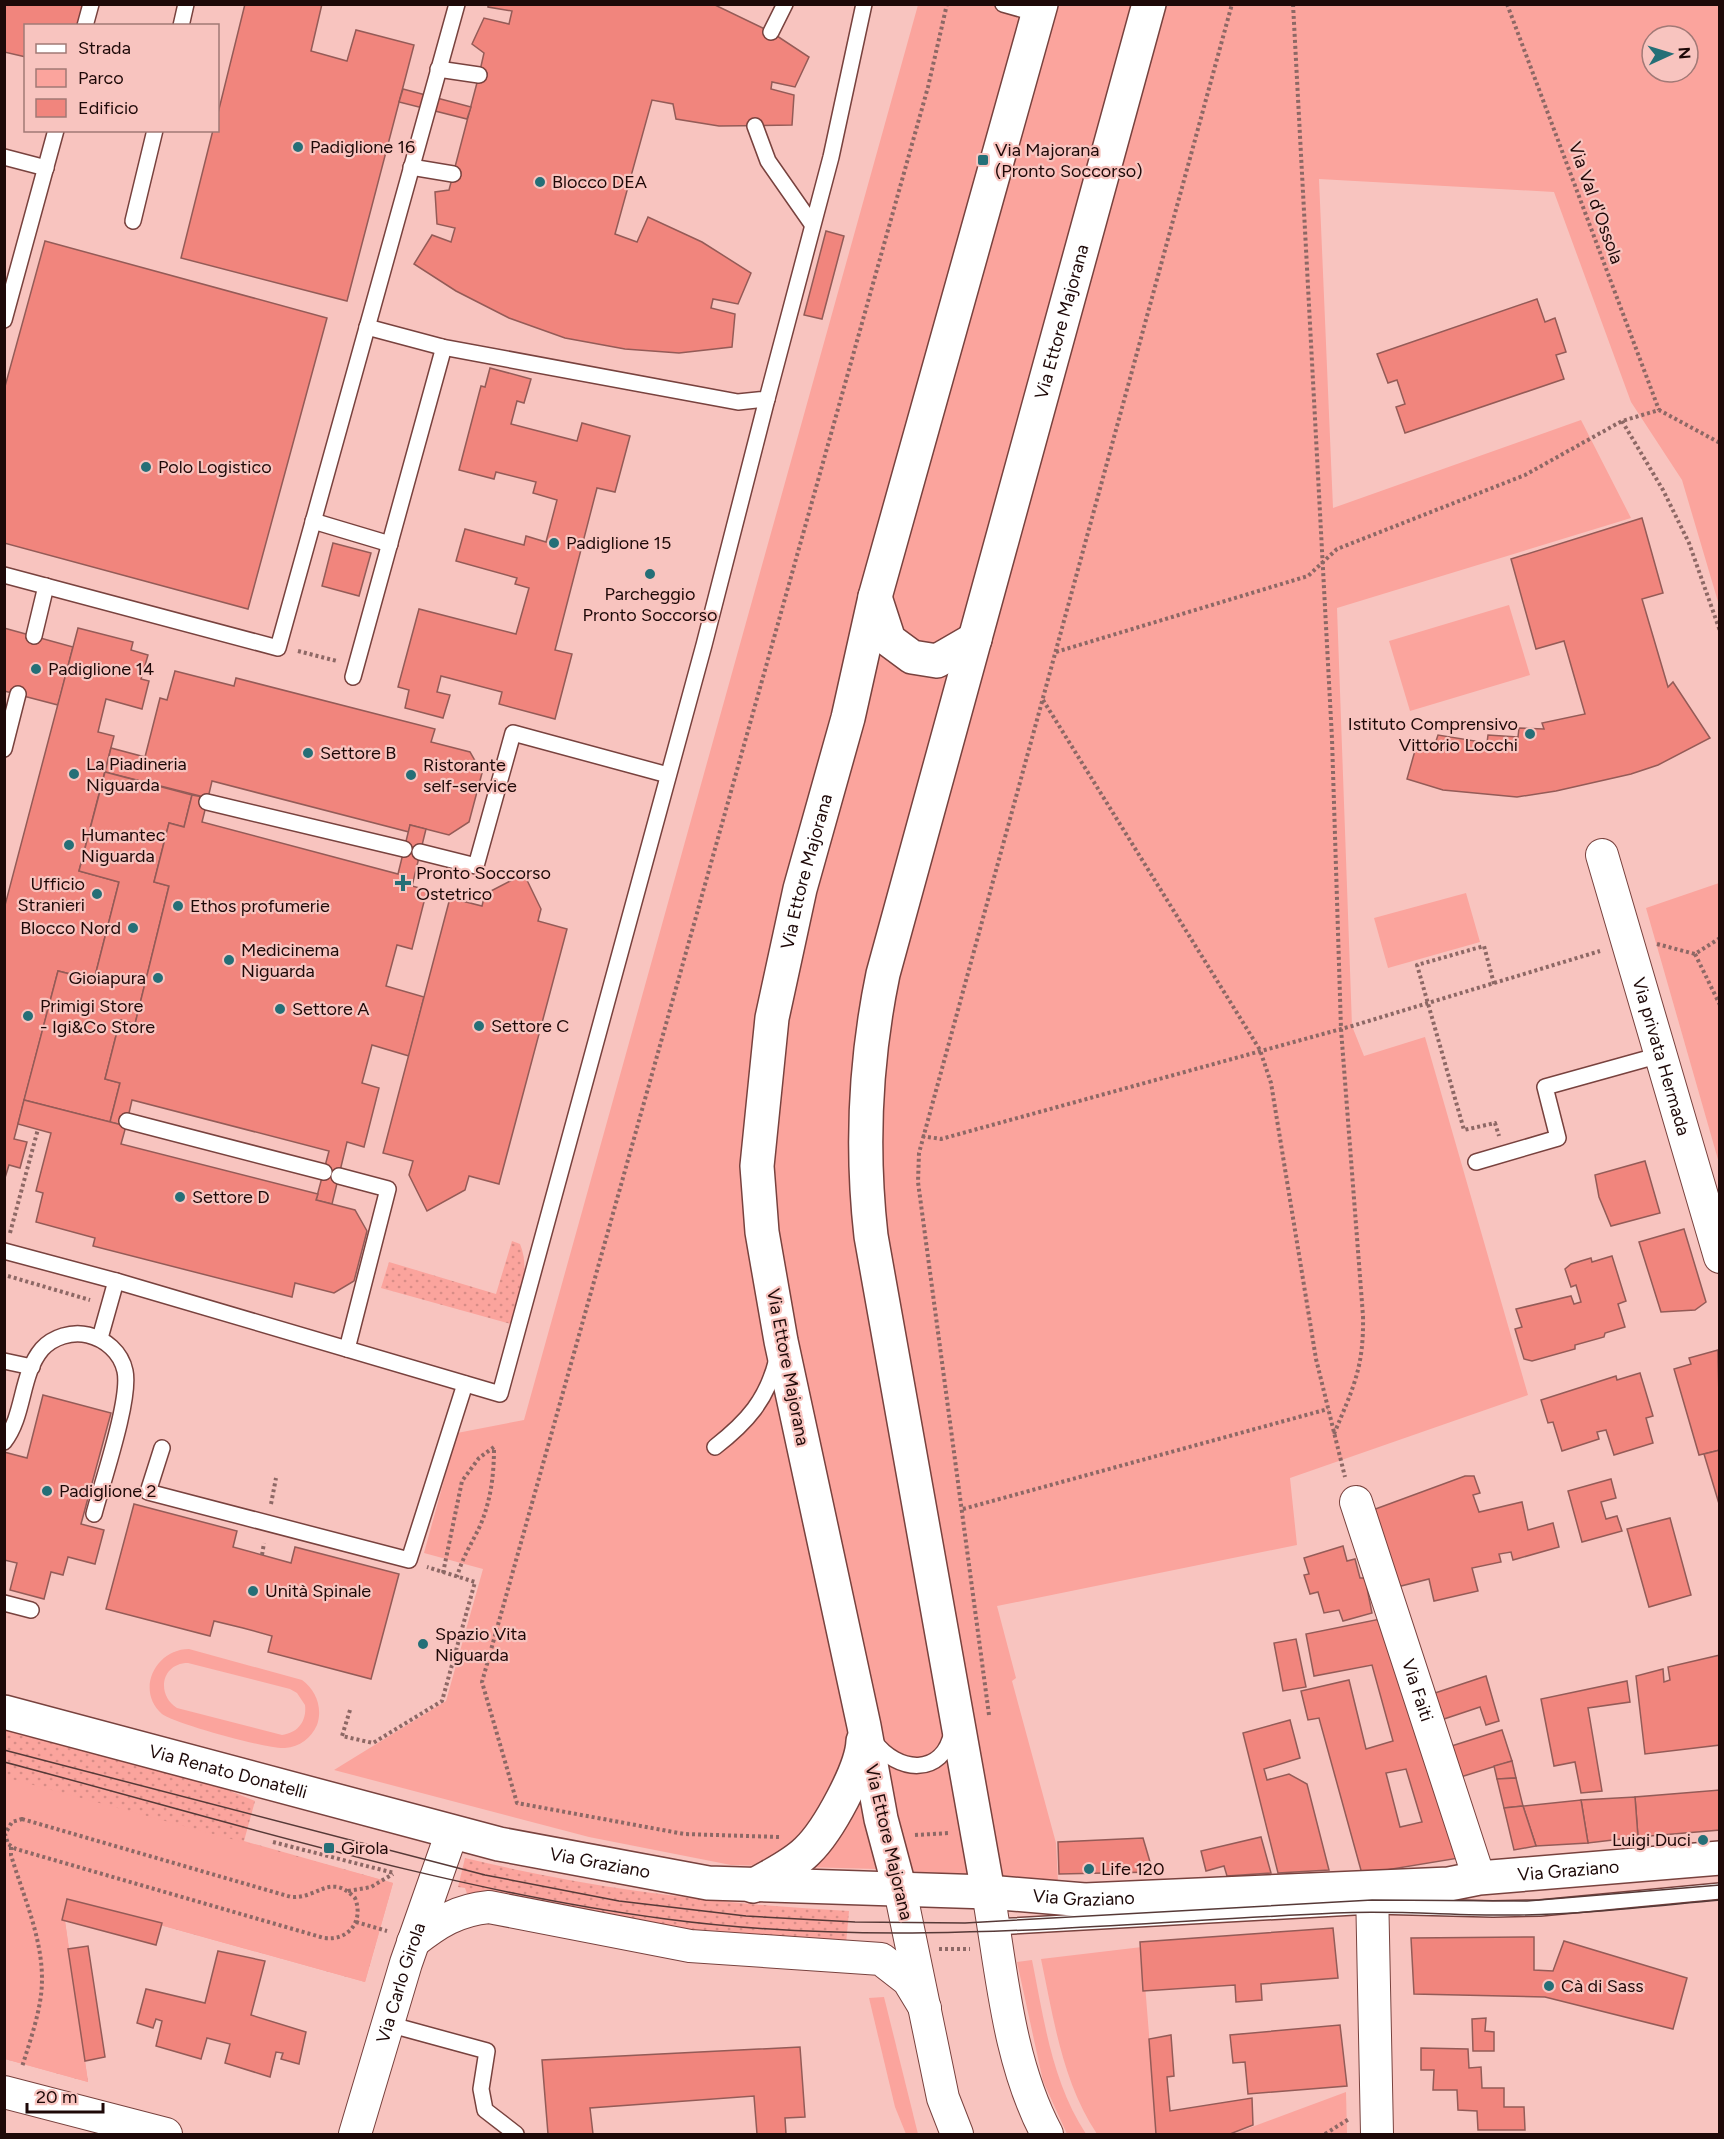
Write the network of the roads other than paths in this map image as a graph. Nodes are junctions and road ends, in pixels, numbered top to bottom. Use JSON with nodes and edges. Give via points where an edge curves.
{"nodes":[{"id":1,"x":91,"y":4,"type":"edge"},
{"id":2,"x":186,"y":4,"type":"edge"},
{"id":3,"x":785,"y":4,"type":"edge"},
{"id":4,"x":864,"y":4,"type":"edge"},
{"id":5,"x":1003,"y":4,"type":"edge"},
{"id":6,"x":1149,"y":4,"type":"edge"},
{"id":7,"x":454,"y":5,"type":"edge"},
{"id":8,"x":1039,"y":9,"type":"edge"},
{"id":9,"x":86,"y":24,"type":"edge"},
{"id":10,"x":181,"y":24,"type":"edge"},
{"id":11,"x":771,"y":32,"type":"dead end"},
{"id":12,"x":438,"y":69,"type":"junction"},
{"id":13,"x":478,"y":75,"type":"dead end"},
{"id":14,"x":755,"y":126,"type":"dead end"},
{"id":15,"x":55,"y":132,"type":"edge"},
{"id":16,"x":155,"y":132,"type":"edge"},
{"id":17,"x":4,"y":157,"type":"edge"},
{"id":18,"x":411,"y":167,"type":"junction"},
{"id":19,"x":46,"y":168,"type":"junction"},
{"id":20,"x":453,"y":174,"type":"dead end"},
{"id":21,"x":133,"y":221,"type":"dead end"},
{"id":22,"x":812,"y":224,"type":"junction"},
{"id":23,"x":4,"y":320,"type":"edge"},
{"id":24,"x":367,"y":327,"type":"junction"},
{"id":25,"x":442,"y":346,"type":"junction"},
{"id":26,"x":767,"y":399,"type":"junction"},
{"id":27,"x":313,"y":521,"type":"junction"},
{"id":28,"x":390,"y":544,"type":"junction"},
{"id":29,"x":4,"y":575,"type":"edge"},
{"id":30,"x":46,"y":586,"type":"junction"},
{"id":31,"x":875,"y":597,"type":"junction"},
{"id":32,"x":34,"y":636,"type":"dead end"},
{"id":33,"x":975,"y":639,"type":"junction"},
{"id":34,"x":355,"y":672,"type":"road end"},
{"id":35,"x":18,"y":694,"type":"dead end"},
{"id":36,"x":5,"y":744,"type":"edge"},
{"id":37,"x":668,"y":775,"type":"junction"},
{"id":38,"x":207,"y":802,"type":"dead end"},
{"id":39,"x":404,"y":849,"type":"dead end"},
{"id":40,"x":420,"y":852,"type":"dead end"},
{"id":41,"x":1602,"y":855,"type":"dead end"},
{"id":42,"x":1660,"y":1055,"type":"junction"},
{"id":43,"x":127,"y":1121,"type":"dead end"},
{"id":44,"x":1476,"y":1161,"type":"dead end"},
{"id":45,"x":4,"y":1251,"type":"edge"},
{"id":46,"x":1719,"y":1257,"type":"edge"},
{"id":47,"x":116,"y":1281,"type":"junction"},
{"id":48,"x":100,"y":1338,"type":"junction"},
{"id":49,"x":781,"y":1341,"type":"junction"},
{"id":50,"x":347,"y":1349,"type":"junction"},
{"id":51,"x":4,"y":1361,"type":"edge"},
{"id":52,"x":32,"y":1367,"type":"junction"},
{"id":53,"x":465,"y":1384,"type":"junction"},
{"id":54,"x":4,"y":1442,"type":"edge"},
{"id":55,"x":715,"y":1447,"type":"dead end"},
{"id":56,"x":162,"y":1448,"type":"dead end"},
{"id":57,"x":1356,"y":1502,"type":"road end"},
{"id":58,"x":94,"y":1514,"type":"dead end"},
{"id":59,"x":4,"y":1603,"type":"edge"},
{"id":60,"x":32,"y":1610,"type":"dead end"},
{"id":61,"x":4,"y":1712,"type":"edge"},
{"id":62,"x":956,"y":1712,"type":"junction"},
{"id":63,"x":864,"y":1726,"type":"junction"},
{"id":64,"x":452,"y":1832,"type":"junction"},
{"id":65,"x":1719,"y":1858,"type":"edge"},
{"id":66,"x":1479,"y":1878,"type":"junction"},
{"id":67,"x":753,"y":1886,"type":"junction"},
{"id":68,"x":900,"y":1890,"type":"junction"},
{"id":69,"x":988,"y":1892,"type":"junction"},
{"id":70,"x":1719,"y":1892,"type":"edge"},
{"id":71,"x":1372,"y":1897,"type":"junction"},
{"id":72,"x":400,"y":1937,"type":"junction"},
{"id":73,"x":986,"y":1938,"type":"junction"},
{"id":74,"x":925,"y":2008,"type":"junction"},
{"id":75,"x":388,"y":2024,"type":"junction"},
{"id":76,"x":13,"y":2080,"type":"edge"},
{"id":77,"x":1365,"y":2126,"type":"edge"},
{"id":78,"x":166,"y":2134,"type":"edge"},
{"id":79,"x":355,"y":2134,"type":"edge"},
{"id":80,"x":516,"y":2134,"type":"edge"},
{"id":81,"x":957,"y":2134,"type":"edge"},
{"id":82,"x":1047,"y":2134,"type":"edge"}],
"edges":[{"from":1,"to":9,"type":"lane"},
{"from":2,"to":10,"type":"lane"},
{"from":3,"to":11,"type":"lane"},
{"from":4,"to":22,"type":"lane"},
{"from":5,"to":8,"type":"lane"},
{"from":6,"to":33,"type":"street","name":"Via Ettore Majorana"},
{"from":7,"to":12,"type":"lane"},
{"from":8,"to":31,"type":"street","name":"Via Ettore Majorana"},
{"from":12,"to":13,"type":"lane"},
{"from":12,"to":18,"type":"lane"},
{"from":14,"to":22,"type":"lane","via":[[768,161]]},
{"from":15,"to":19,"type":"lane"},
{"from":16,"to":21,"type":"lane"},
{"from":17,"to":19,"type":"lane"},
{"from":18,"to":20,"type":"lane"},
{"from":18,"to":24,"type":"lane"},
{"from":19,"to":23,"type":"lane"},
{"from":22,"to":26,"type":"lane"},
{"from":24,"to":25,"type":"lane"},
{"from":24,"to":27,"type":"lane"},
{"from":25,"to":26,"type":"lane","via":[[738,402]]},
{"from":25,"to":28,"type":"lane"},
{"from":26,"to":37,"type":"lane"},
{"from":27,"to":28,"type":"lane"},
{"from":27,"to":30,"type":"lane","via":[[278,648]]},
{"from":28,"to":34,"type":"lane"},
{"from":29,"to":30,"type":"lane"},
{"from":30,"to":32,"type":"lane"},
{"from":31,"to":33,"type":"street","via":[[889,640],[912,657],[937,661]]},
{"from":31,"to":49,"type":"street","name":"Via Ettore Majorana","via":[[848,717],[782,963],[767,1052],[757,1166],[762,1233]]},
{"from":33,"to":62,"type":"street","name":"Via Ettore Majorana","via":[[883,974],[865,1104],[866,1194],[871,1236]]},
{"from":35,"to":36,"type":"lane"},
{"from":37,"to":40,"type":"lane","via":[[513,733],[476,866]]},
{"from":37,"to":53,"type":"lane","via":[[500,1394]]},
{"from":38,"to":39,"type":"lane"},
{"from":41,"to":42,"type":"street","name":"Via privata Hermada"},
{"from":42,"to":44,"type":"lane","via":[[1545,1087],[1558,1138]]},
{"from":42,"to":46,"type":"street","name":"Via privata Hermada"},
{"from":43,"to":50,"type":"lane","via":[[388,1188]]},
{"from":45,"to":47,"type":"lane"},
{"from":47,"to":48,"type":"lane"},
{"from":47,"to":50,"type":"lane"},
{"from":48,"to":52,"type":"lane","via":[[80,1333],[60,1337],[42,1349]]},
{"from":48,"to":58,"type":"lane","via":[[116,1351],[125,1370],[125,1395]]},
{"from":49,"to":55,"type":"lane","via":[[771,1383],[745,1424]]},
{"from":49,"to":63,"type":"street","name":"Via Ettore Majorana"},
{"from":50,"to":53,"type":"lane"},
{"from":51,"to":52,"type":"lane"},
{"from":52,"to":54,"type":"lane","via":[[15,1429]]},
{"from":53,"to":56,"type":"lane","via":[[409,1560],[148,1492]]},
{"from":57,"to":66,"type":"street","name":"Via Faiti"},
{"from":59,"to":60,"type":"lane"},
{"from":61,"to":64,"type":"street","name":"Via Renato Donatelli"},
{"from":62,"to":63,"type":"lane","via":[[944,1752],[925,1764],[913,1766],[884,1754]]},
{"from":62,"to":69,"type":"street","name":"Via Ettore Majorana"},
{"from":63,"to":67,"type":"street","via":[[854,1777],[820,1836],[808,1851]]},
{"from":63,"to":68,"type":"street","name":"Via Ettore Majorana","via":[[881,1819]]},
{"from":64,"to":67,"type":"street","name":"Via Graziano","via":[[611,1866],[708,1883]]},
{"from":64,"to":72,"type":"street","name":"Via Carlo Girola"},
{"from":65,"to":66,"type":"street","name":"Via Graziano"},
{"from":66,"to":71,"type":"street","name":"Via Graziano"},
{"from":67,"to":68,"type":"street","name":"Via Graziano"},
{"from":68,"to":69,"type":"street","name":"Via Graziano"},
{"from":68,"to":74,"type":"street","name":"Via Ettore Majorana"},
{"from":69,"to":71,"type":"street","name":"Via Graziano","via":[[1085,1900]]},
{"from":69,"to":73,"type":"street","name":"Via Ettore Majorana"},
{"from":70,"to":71,"type":"lane","name":"Via Graziano","via":[[1493,1910]]},
{"from":71,"to":73,"type":"lane","name":"Via Graziano"},
{"from":71,"to":77,"type":"street"},
{"from":72,"to":74,"type":"street","via":[[468,1909],[489,1907],[690,1946],[881,1959],[908,1980]]},
{"from":72,"to":75,"type":"street","name":"Via Carlo Girola"},
{"from":73,"to":82,"type":"street","name":"Via Ettore Majorana","via":[[1021,2071]]},
{"from":74,"to":81,"type":"street","name":"Via Ettore Majorana","via":[[943,2098]]},
{"from":75,"to":79,"type":"street","name":"Via Carlo Girola"},
{"from":75,"to":80,"type":"lane","via":[[487,2051],[481,2089],[485,2110]]},
{"from":76,"to":78,"type":"street"}]}
